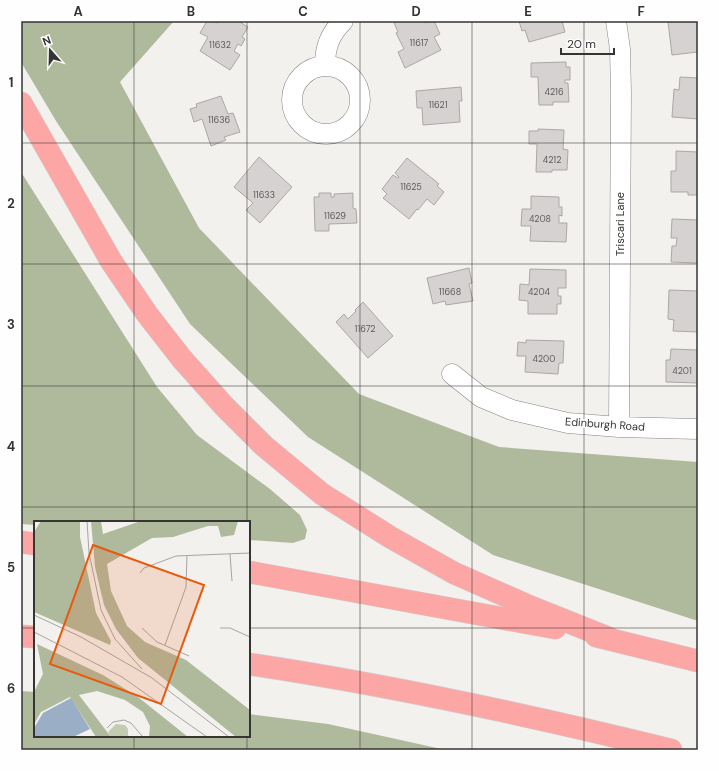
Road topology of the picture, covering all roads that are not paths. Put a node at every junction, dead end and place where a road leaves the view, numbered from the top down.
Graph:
1 (343, 21) edge
2 (616, 21) edge
3 (325, 65) dead end
4 (21, 103) edge
5 (452, 374) dead end
6 (619, 427) junction
7 (698, 429) edge
8 (21, 542) edge
9 (34, 544) edge
10 (250, 572) edge
11 (21, 636) edge
12 (34, 637) edge
13 (611, 639) junction
14 (698, 661) edge
15 (250, 664) edge
16 (671, 750) edge

1 - 3 street
2 - 6 street, Triscari Lane
4 - 13 highway
5 - 6 street, Edinburgh Road
6 - 7 street, Edinburgh Road
8 - 9 highway
10 - 13 highway
11 - 12 highway
13 - 14 highway
15 - 16 highway

